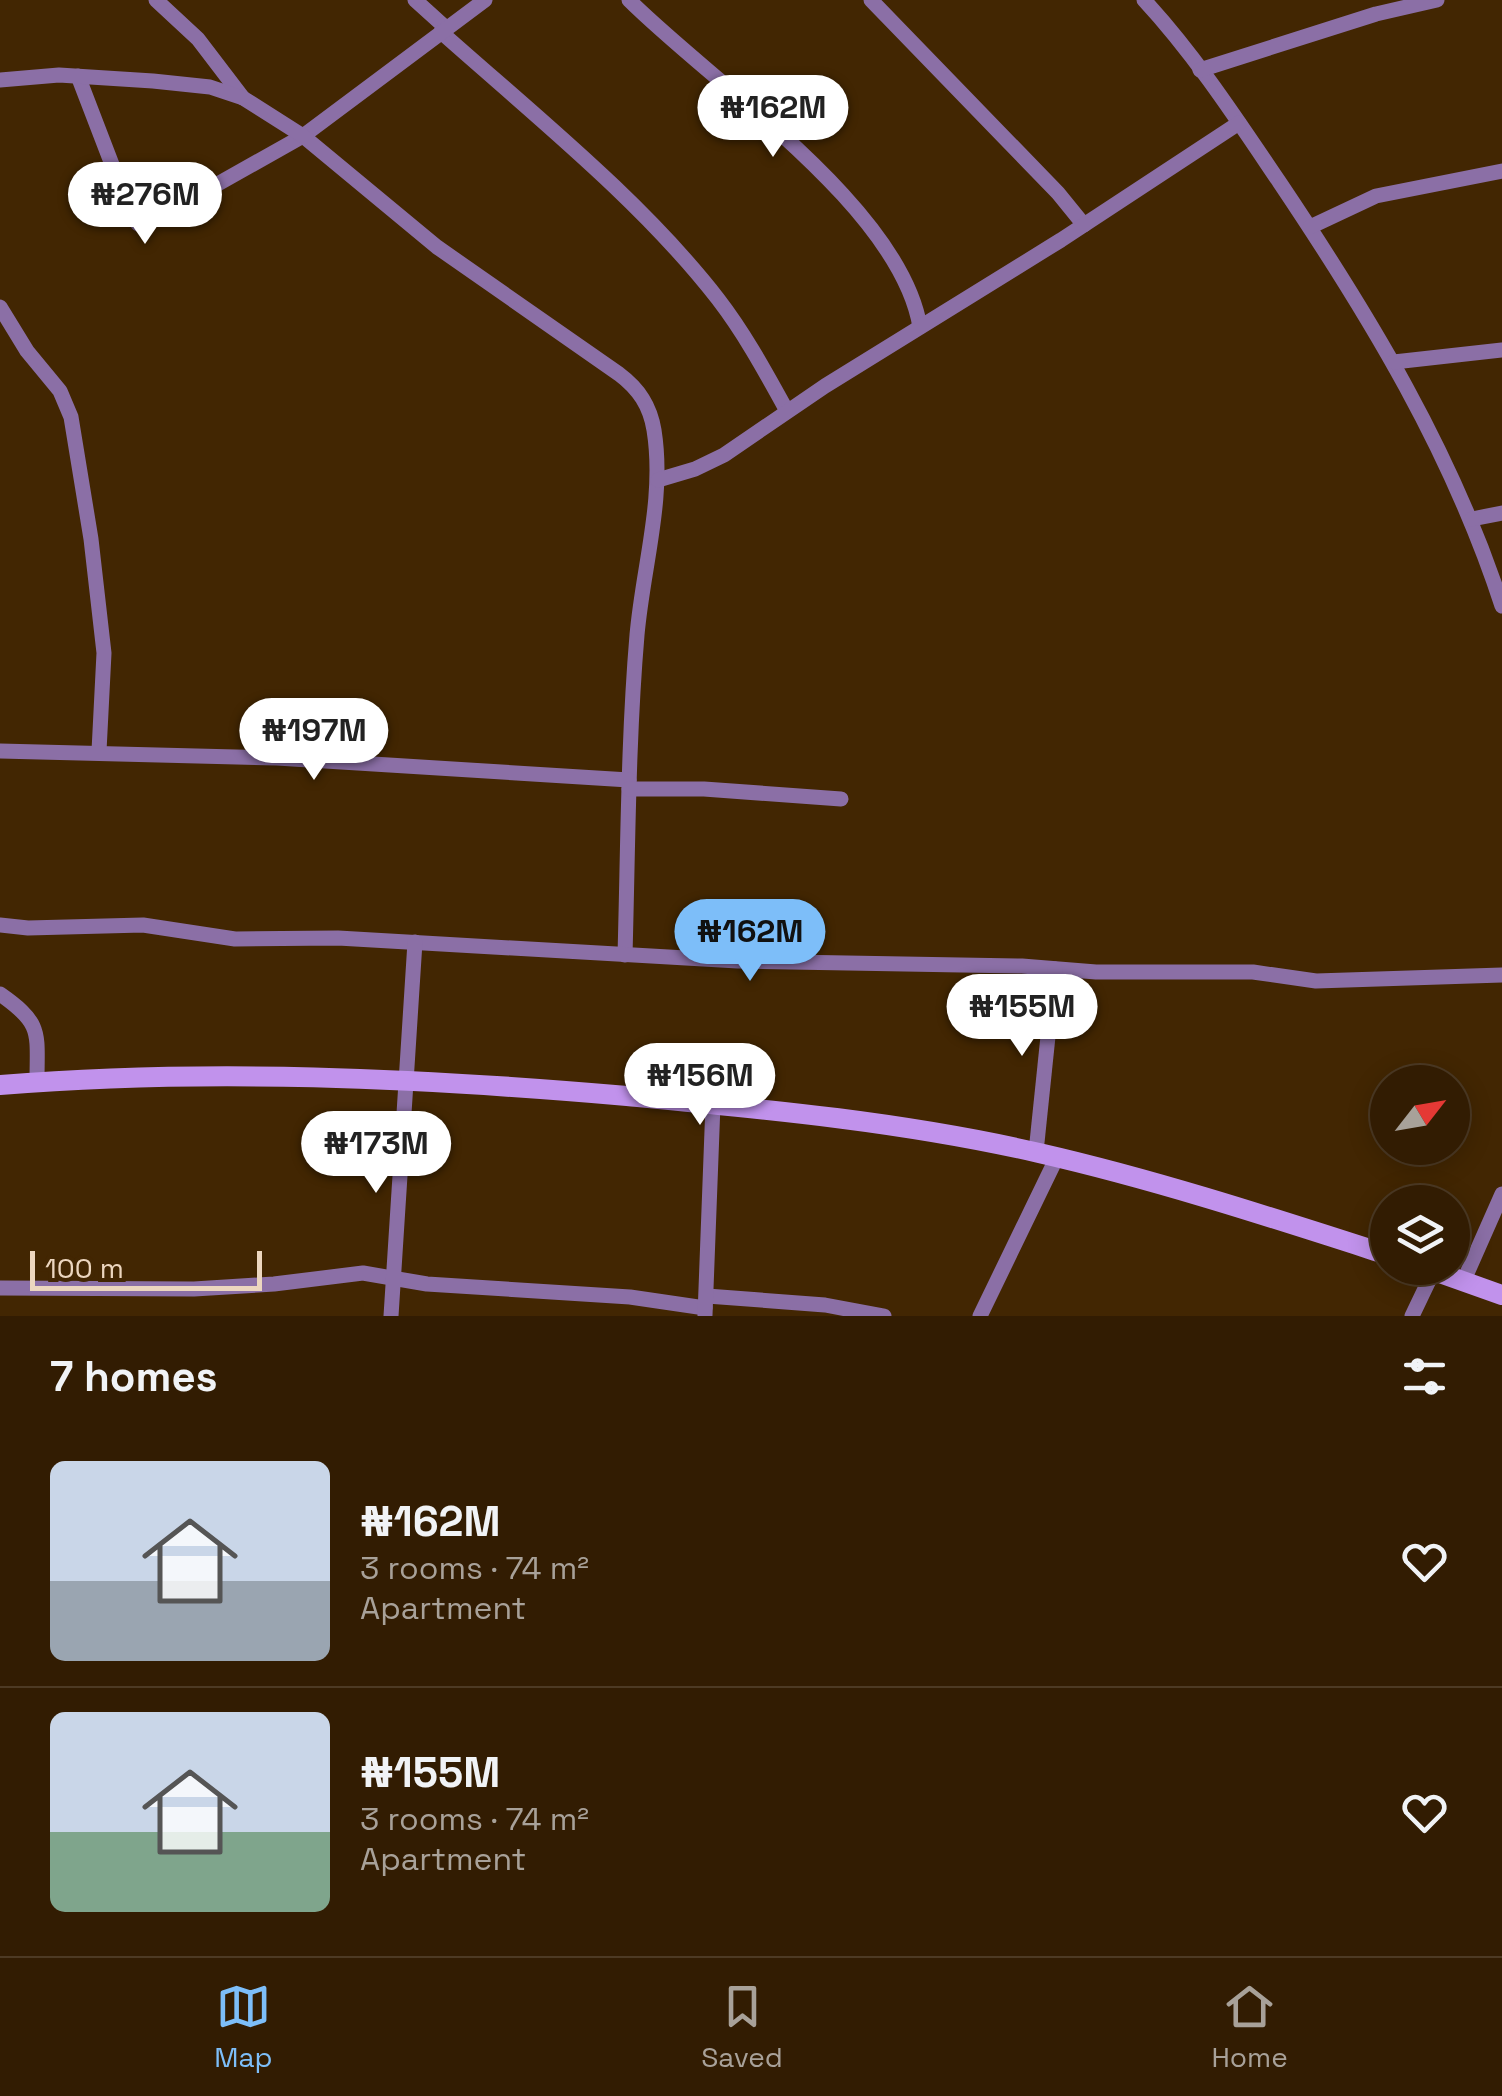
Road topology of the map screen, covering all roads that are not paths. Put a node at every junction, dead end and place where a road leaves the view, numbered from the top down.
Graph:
1 (156, 0) edge
2 (415, 0) edge
3 (484, 0) edge
4 (628, 0) edge
5 (871, 0) edge
6 (1144, 0) edge
7 (1438, 0) edge
8 (444, 30) junction
9 (1200, 70) junction
10 (78, 76) junction
11 (0, 80) edge
12 (243, 98) junction
13 (1239, 123) junction
14 (303, 136) junction
15 (1502, 171) edge
16 (1084, 225) junction
17 (1310, 228) junction
18 (0, 307) edge
19 (920, 328) junction
20 (1502, 350) edge
21 (1394, 362) junction
22 (787, 411) junction
23 (658, 480) junction
24 (1502, 513) edge
25 (1472, 519) junction
26 (1502, 606) edge
27 (0, 750) edge
28 (99, 751) junction
29 (629, 785) junction
30 (841, 799) dead end
31 (0, 925) edge
32 (416, 942) junction
33 (624, 955) junction
34 (1055, 968) junction
35 (1502, 975) edge
36 (0, 994) edge
37 (406, 1078) junction
38 (37, 1082) junction
39 (0, 1086) edge
40 (714, 1104) junction
41 (1046, 1155) junction
42 (1502, 1194) edge
43 (1370, 1249) edge
44 (1470, 1266) edge
45 (393, 1276) junction
46 (1470, 1282) edge
47 (1424, 1285) edge
48 (0, 1288) edge
49 (1502, 1295) edge
50 (706, 1307) edge
51 (391, 1316) edge
52 (884, 1316) edge
53 (980, 1316) edge
54 (1412, 1316) edge

1 - 12 street
2 - 8 street
3 - 8 street
4 - 19 street
5 - 16 street
6 - 9 street
7 - 9 street
8 - 14 street
8 - 22 street
9 - 13 street
10 - 11 street
10 - 12 street
10 - 14 street
12 - 14 street
13 - 16 street
13 - 17 street
14 - 23 street
15 - 17 street
16 - 19 street
17 - 21 street
18 - 28 street
19 - 22 street
20 - 21 street
21 - 25 street
22 - 23 street
23 - 29 street
24 - 25 street
25 - 26 street
27 - 28 street
28 - 29 street
29 - 30 street
29 - 33 street
31 - 32 street
32 - 33 street
32 - 37 street
33 - 34 street
34 - 35 street
34 - 41 street
36 - 38 street
37 - 38 main road
37 - 40 main road
37 - 45 street
38 - 39 main road
40 - 41 main road
40 - 50 street
41 - 43 main road
41 - 53 street
42 - 44 street
45 - 48 street
45 - 50 street
45 - 51 street
46 - 49 main road
47 - 54 street
50 - 52 street

